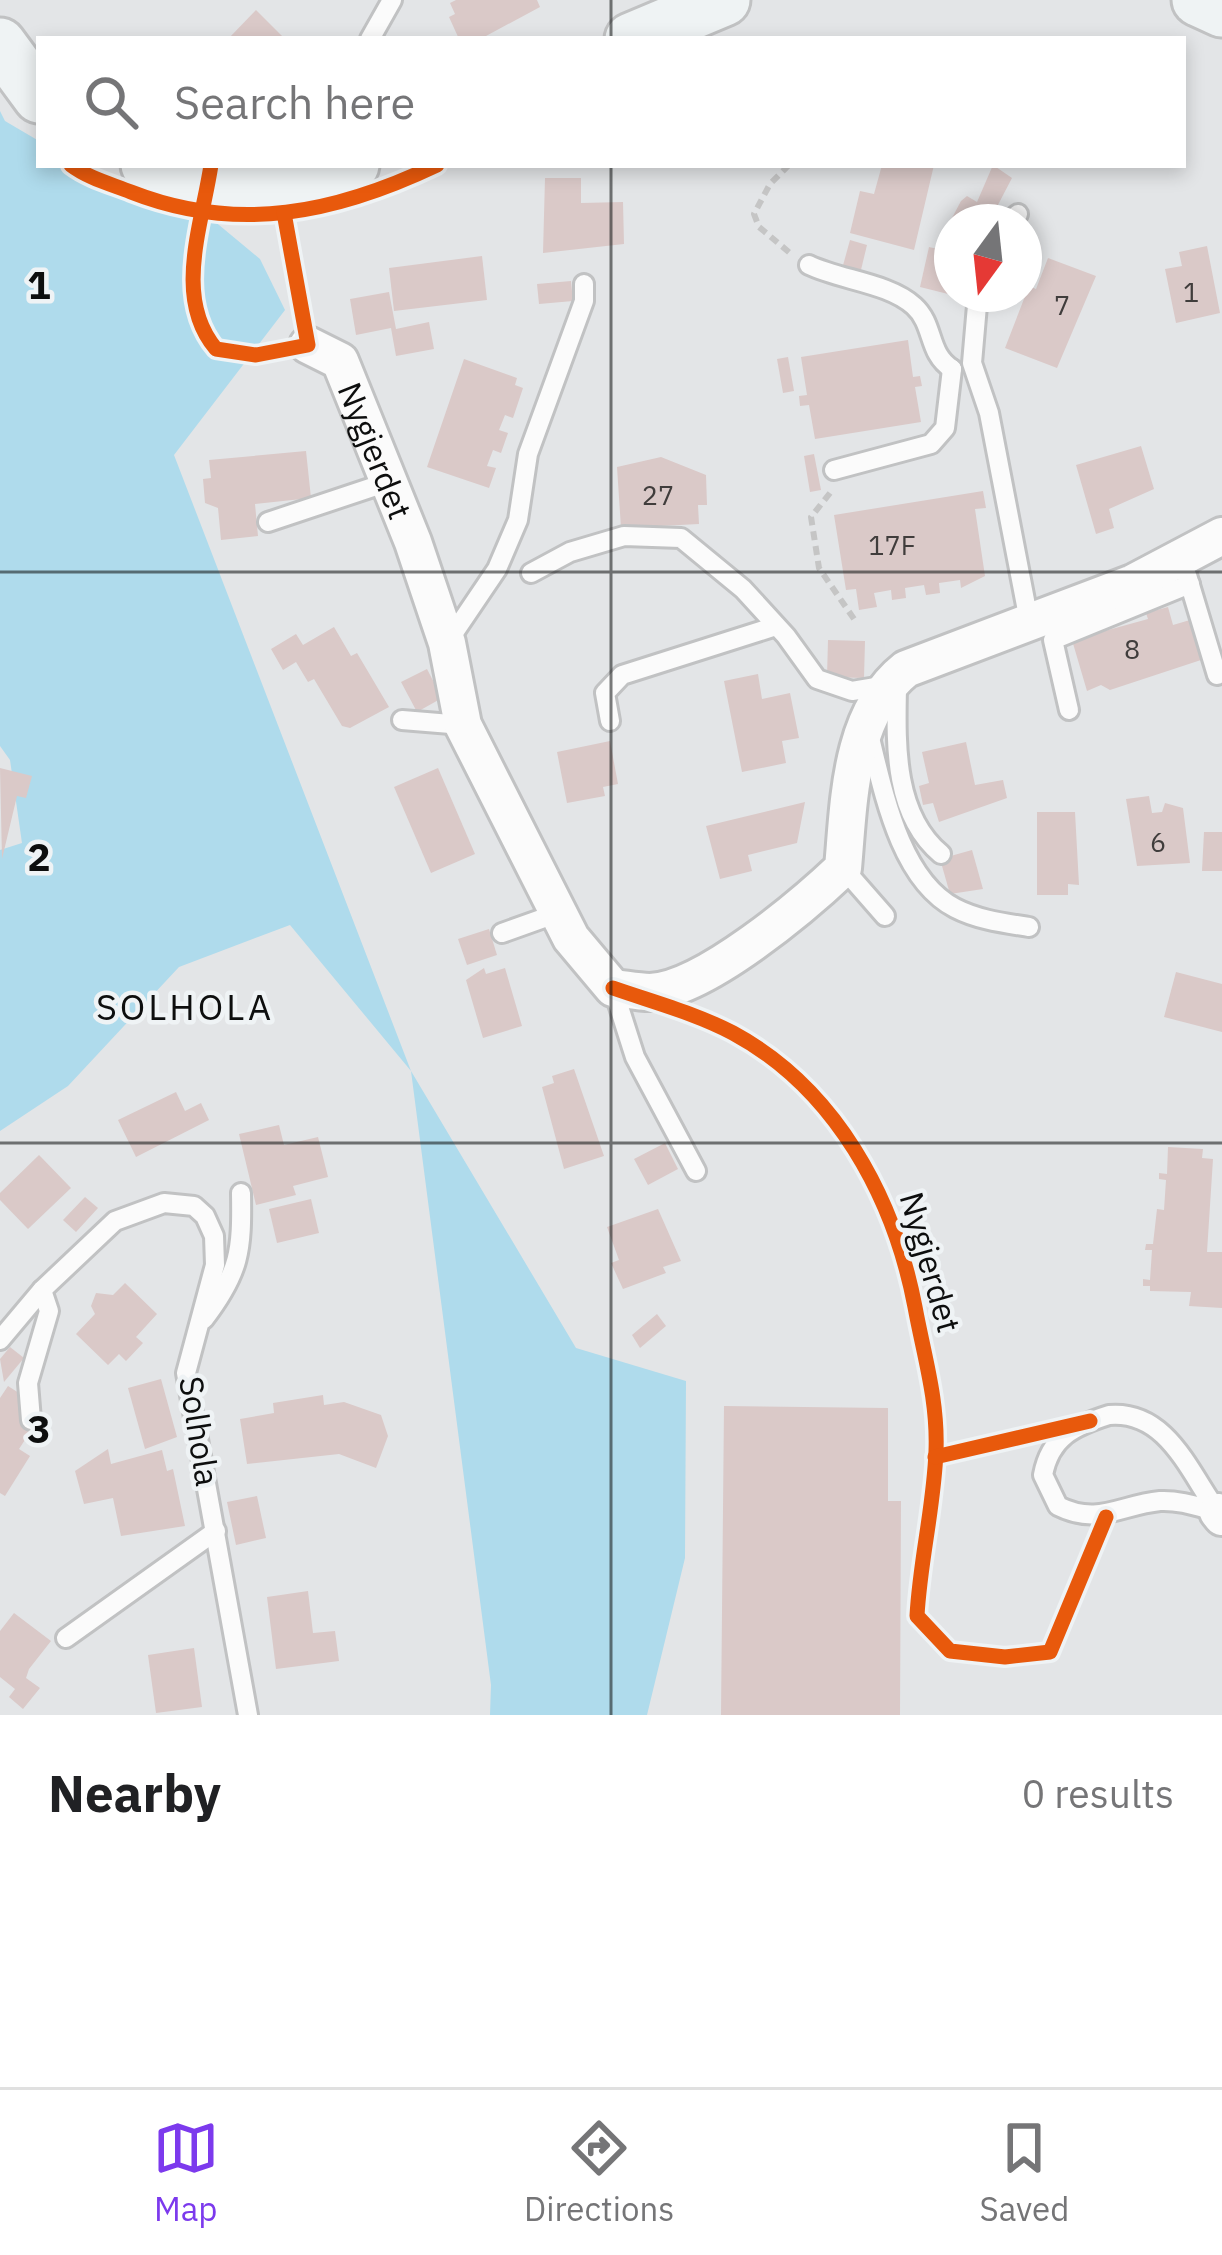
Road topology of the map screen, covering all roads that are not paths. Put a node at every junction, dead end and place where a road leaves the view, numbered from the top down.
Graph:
1 (392, 0) edge
2 (724, 0) edge
3 (1198, 0) edge
4 (1222, 11) edge
5 (372, 36) edge
6 (639, 36) edge
7 (0, 44) edge
8 (36, 94) edge
9 (339, 168) edge
10 (161, 170) edge
11 (808, 265) road end
12 (584, 284) dead end
13 (976, 312) edge
14 (308, 345) dead end
15 (972, 363) junction
16 (952, 369) junction
17 (834, 470) road end
18 (391, 482) junction
19 (268, 522) dead end
20 (1222, 536) edge
21 (1186, 571) junction
22 (531, 574) dead end
23 (1029, 621) junction
24 (773, 627) junction
25 (447, 643) junction
26 (1217, 675) dead end
27 (893, 680) junction
28 (1069, 710) dead end
29 (402, 720) dead end
30 (610, 721) dead end
31 (866, 723) junction
32 (463, 724) junction
33 (941, 854) dead end
34 (843, 868) junction
35 (558, 913) junction
36 (885, 916) dead end
37 (1029, 927) dead end
38 (502, 932) dead end
39 (613, 988) junction
40 (696, 1171) dead end
41 (241, 1193) dead end
42 (41, 1291) junction
43 (195, 1333) junction
44 (0, 1340) edge
45 (32, 1420) dead end
46 (1220, 1514) edge
47 (216, 1531) junction
48 (66, 1638) dead end
49 (248, 1714) edge

1 - 5 lane
2 - 6 main road
3 - 4 main road
7 - 8 main road
9 - 10 main road
11 - 16 lane
12 - 25 lane
13 - 15 lane
14 - 18 street, Nygjerdet
15 - 16 lane
15 - 23 lane
16 - 17 lane
18 - 19 lane
18 - 25 street, Nygjerdet
20 - 21 street
21 - 23 street
21 - 26 lane
21 - 28 lane
22 - 24 lane
23 - 27 street
24 - 27 lane
24 - 30 lane
25 - 32 street, Nygjerdet
27 - 31 street
27 - 33 lane
29 - 32 lane
31 - 34 street
31 - 37 lane
32 - 35 street, Nygjerdet
34 - 36 lane
34 - 39 street
35 - 38 lane
35 - 39 street, Nygjerdet
39 - 40 lane, Nygjerdet
41 - 43 lane, Solhola
42 - 43 lane, Solhola
42 - 44 lane, Solhola
42 - 45 lane
43 - 47 lane, Solhola
46 - 46 lane
47 - 48 lane, Solhola
47 - 49 lane, Solhola

